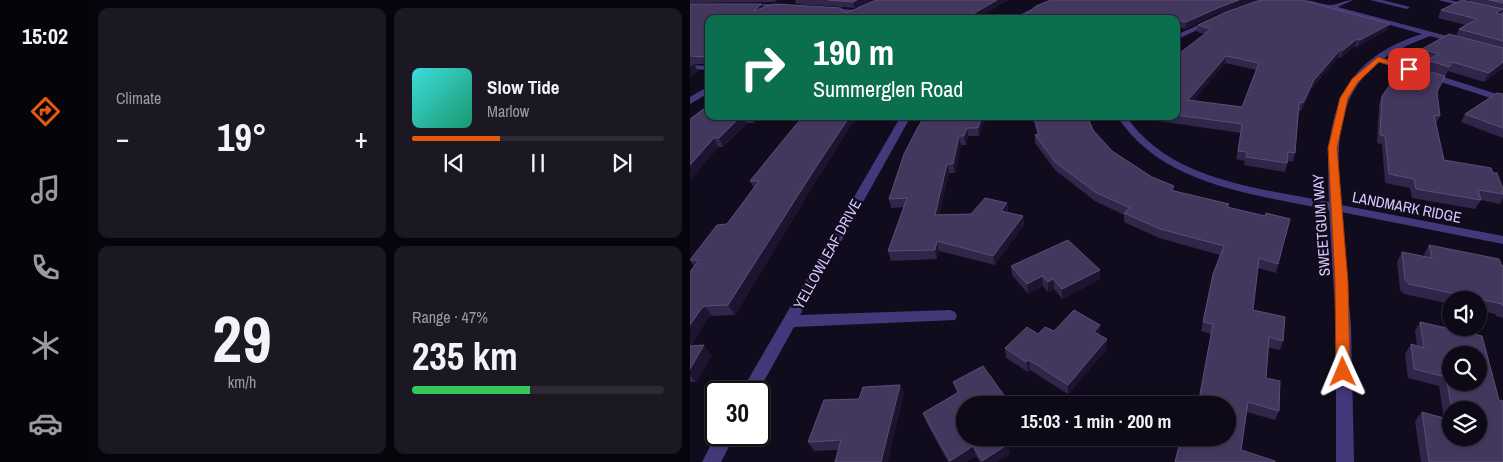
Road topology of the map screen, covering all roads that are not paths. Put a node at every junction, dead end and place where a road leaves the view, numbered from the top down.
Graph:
1 (1057, 0) edge
2 (1305, 0) edge
3 (1350, 0) edge
4 (1373, 0) edge
5 (1441, 0) edge
6 (738, 6) edge
7 (793, 6) edge
8 (1332, 7) junction
9 (1408, 7) dead end
10 (817, 8) edge
11 (863, 8) edge
12 (854, 12) junction
13 (1503, 14) edge
14 (848, 15) edge
15 (1022, 15) edge
16 (1222, 16) edge
17 (1430, 34) junction
18 (1180, 36) edge
19 (1465, 43) edge
20 (1378, 59) junction
21 (690, 67) edge
22 (705, 68) edge
23 (705, 92) edge
24 (1503, 98) edge
25 (690, 101) edge
26 (904, 120) edge
27 (1124, 120) edge
28 (1336, 208) junction
29 (1503, 240) edge
30 (950, 316) dead end
31 (789, 321) junction
32 (755, 381) edge
33 (720, 446) edge
34 (711, 462) edge
35 (1345, 462) edge

1 - 15 street
2 - 8 street
3 - 8 street
4 - 9 street
5 - 13 street
6 - 7 street
8 - 17 street
10 - 12 street
11 - 12 street
12 - 14 street
16 - 18 street
17 - 19 street
17 - 20 street, SWEETGUM WAY
20 - 24 street
20 - 28 street, SWEETGUM WAY
21 - 22 street
23 - 25 street
26 - 31 street, YELLOWLEAF DRIVE
27 - 28 street, LANDMARK RIDGE
28 - 29 street, LANDMARK RIDGE
28 - 35 street, SWEETGUM WAY
30 - 31 street
31 - 32 street, YELLOWLEAF DRIVE
33 - 34 street

